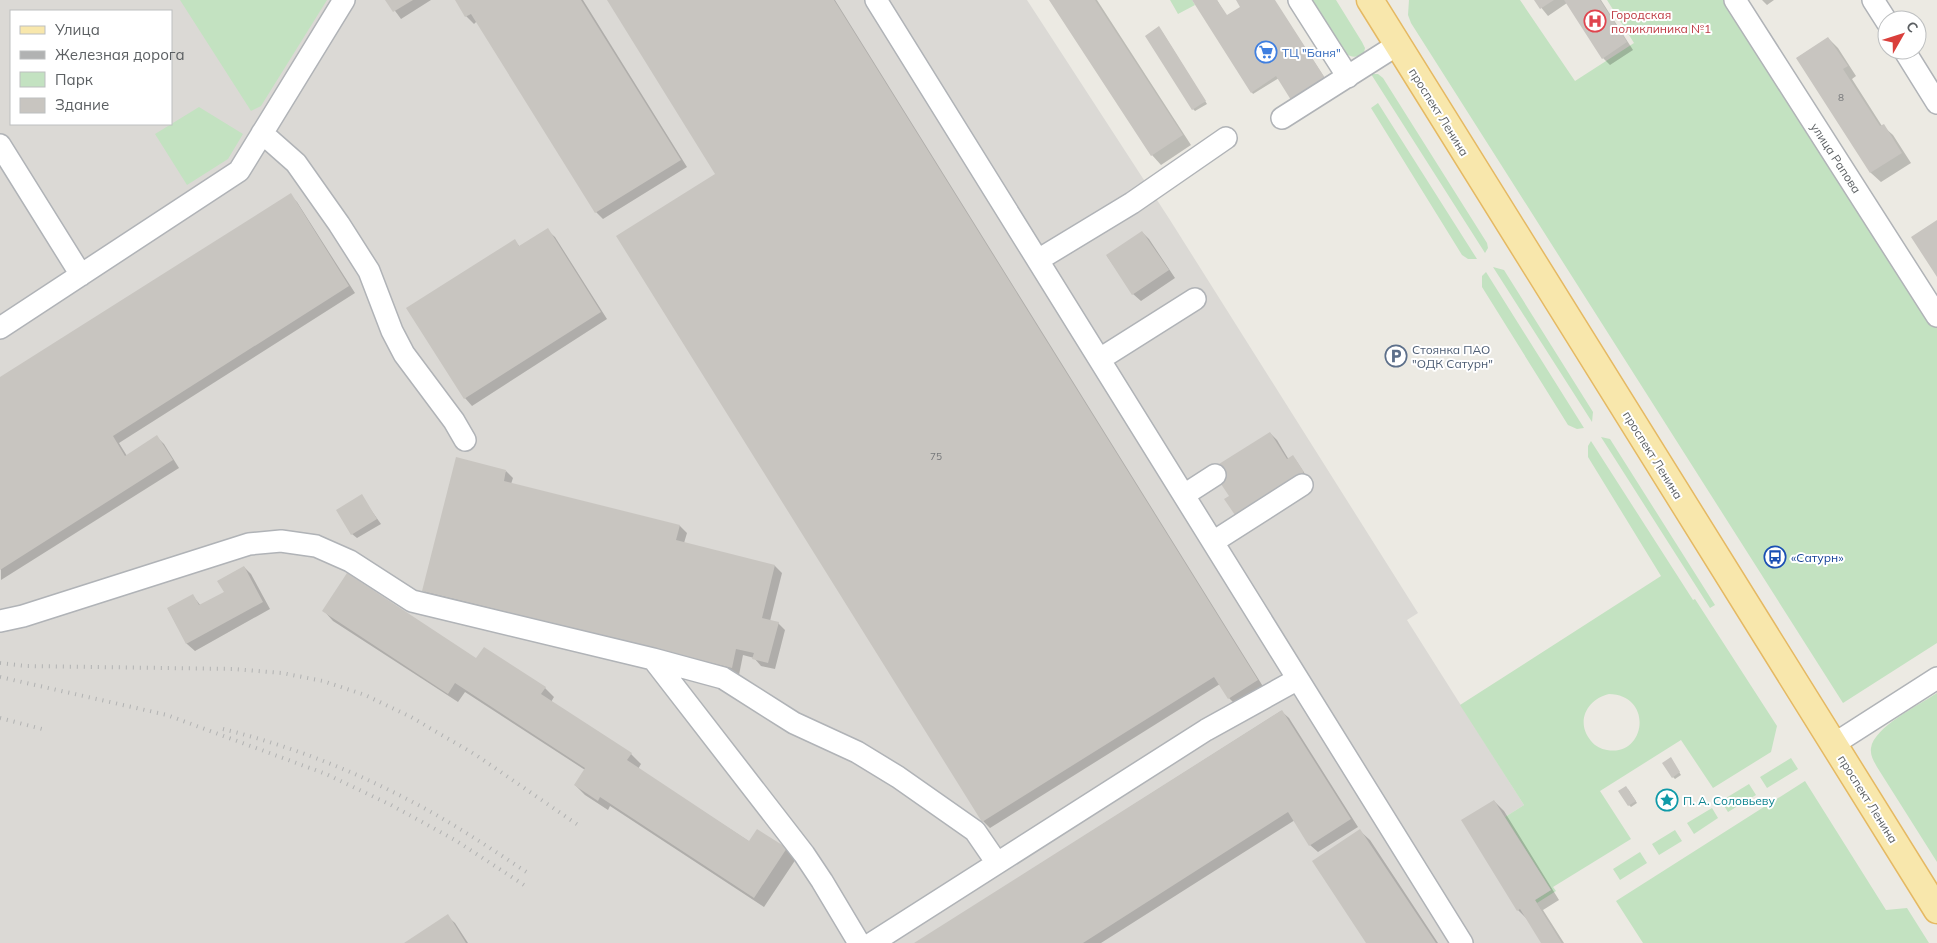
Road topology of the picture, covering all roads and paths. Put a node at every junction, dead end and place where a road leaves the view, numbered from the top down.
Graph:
1 (344, 0) edge
2 (876, 0) edge
3 (1299, 0) edge
4 (1735, 0) edge
5 (1375, 2) edge
6 (1397, 45) junction
7 (1910, 60) edge
8 (1348, 77) junction
9 (1937, 103) edge
10 (1282, 118) dead end
11 (262, 134) junction
12 (1226, 138) dead end
13 (0, 145) edge
14 (1038, 260) junction
15 (81, 275) junction
16 (1195, 299) dead end
17 (1937, 316) edge
18 (0, 328) edge
19 (1100, 359) junction
20 (465, 440) dead end
21 (1215, 475) dead end
22 (1302, 485) dead end
23 (1184, 495) junction
24 (1212, 542) junction
25 (0, 621) edge
26 (653, 659) junction
27 (1937, 678) edge
28 (1298, 679) junction
29 (1834, 744) junction
30 (997, 862) junction
31 (1937, 910) edge
32 (859, 943) edge
33 (872, 943) edge
34 (1462, 943) edge

1 - 11 street
2 - 14 street
3 - 8 street
4 - 17 street, улица Рапова
5 - 6 main road, проспект Ленина
6 - 8 street
6 - 29 main road, проспект Ленина
7 - 9 street
8 - 10 street
11 - 15 street
11 - 20 street
12 - 14 street
13 - 15 street
14 - 19 street
15 - 18 street
16 - 19 street
19 - 23 street
21 - 23 street
22 - 24 street
23 - 24 street
24 - 28 street
25 - 26 street
26 - 30 street
26 - 32 street
27 - 29 street
28 - 30 street
28 - 34 street
29 - 31 main road, проспект Ленина
30 - 33 street

